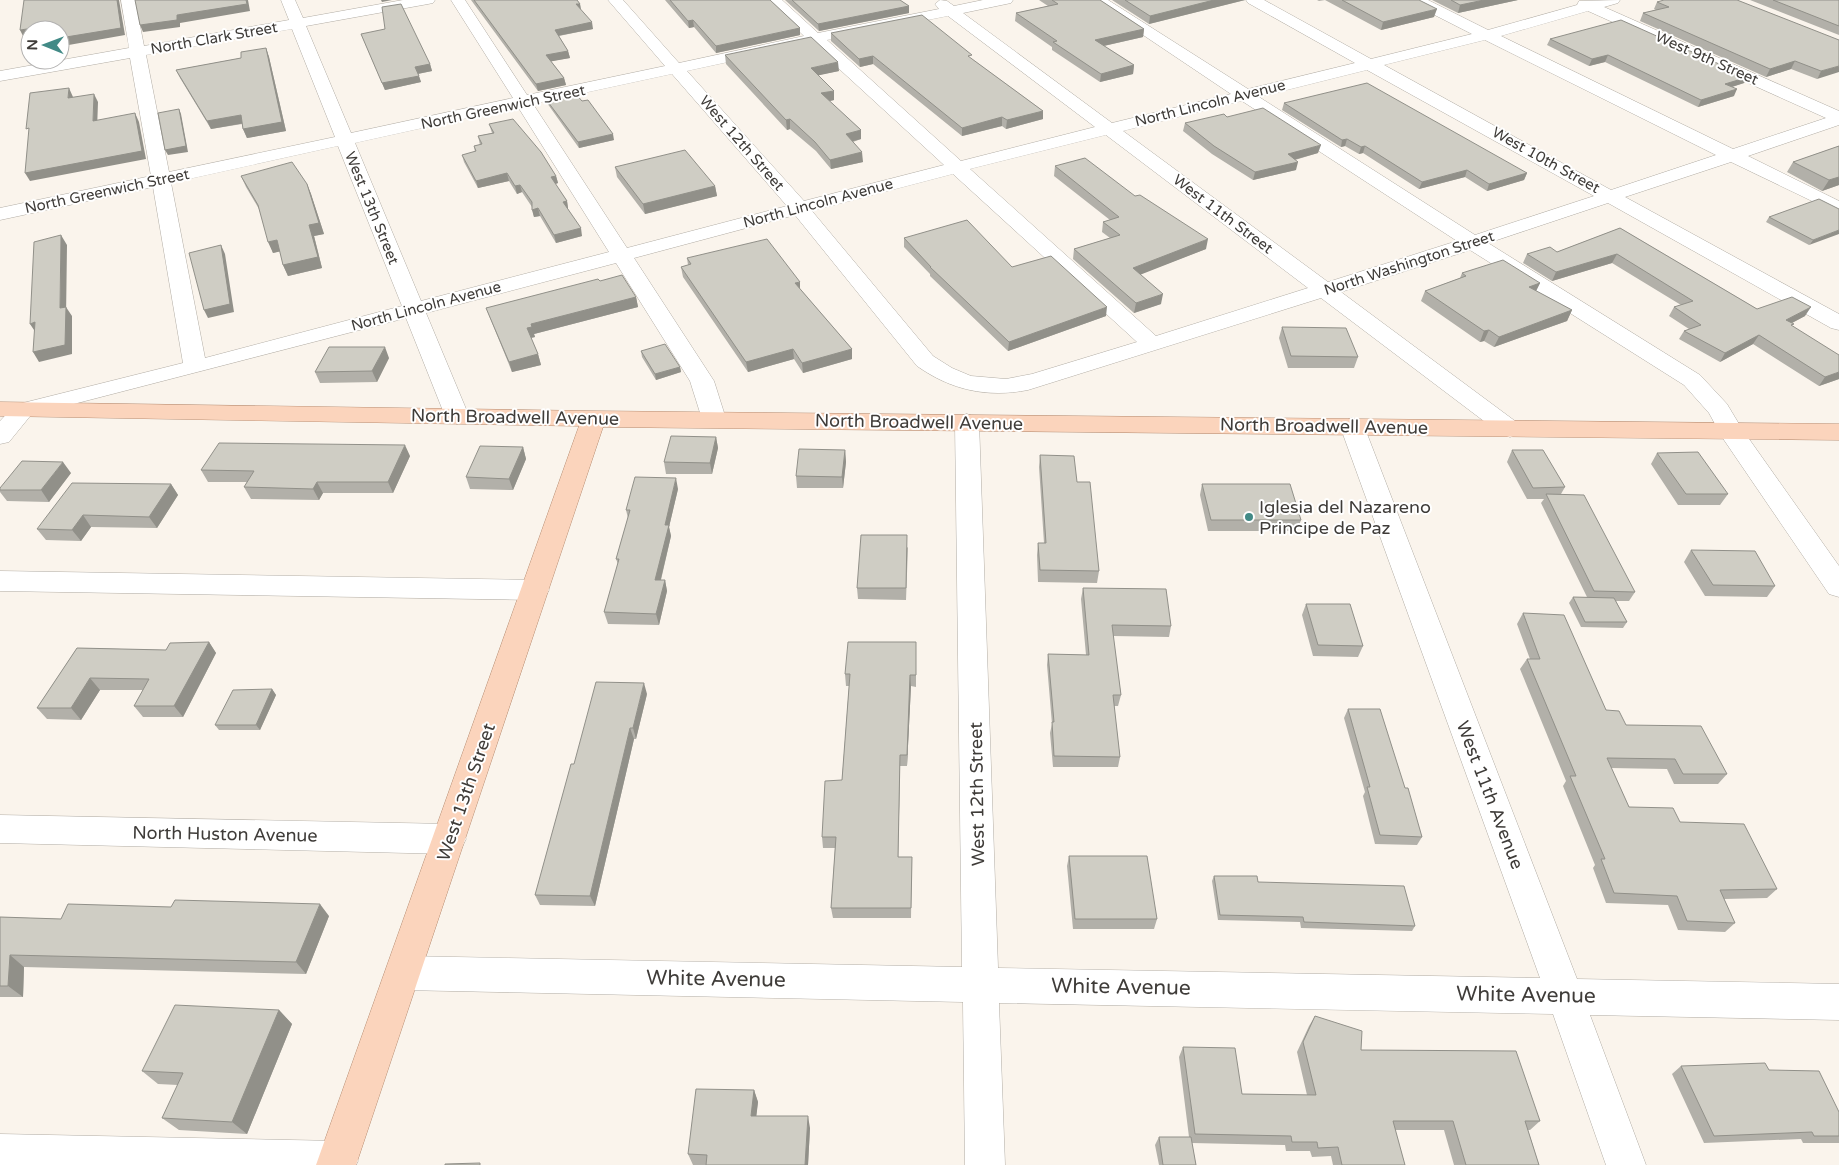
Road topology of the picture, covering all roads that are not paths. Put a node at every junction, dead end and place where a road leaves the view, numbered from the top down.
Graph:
1 (128, 0) edge
2 (288, 0) edge
3 (428, 0) edge
4 (458, 0) edge
5 (616, 0) edge
6 (773, 0) edge
7 (1006, 0) edge
8 (1098, 0) edge
9 (1253, 0) edge
10 (1416, 0) edge
11 (1613, 0) edge
12 (1582, 3) edge
13 (944, 5) edge
14 (298, 23) junction
15 (1486, 35) junction
16 (816, 39) junction
17 (138, 52) junction
18 (1370, 64) junction
19 (676, 69) junction
20 (0, 76) edge
21 (1244, 94) junction
22 (524, 102) junction
23 (1839, 118) edge
24 (1109, 129) junction
25 (345, 141) junction
26 (1732, 155) junction
27 (957, 167) junction
28 (161, 180) junction
29 (1611, 196) junction
30 (799, 208) junction
31 (1839, 208) edge
32 (0, 214) edge
33 (1472, 242) junction
34 (621, 255) junction
35 (1325, 291) junction
36 (413, 310) junction
37 (1839, 323) edge
38 (1152, 344) junction
39 (195, 367) junction
40 (974, 385) joint
41 (12, 410) edge
42 (457, 416) junction
43 (594, 419) junction
44 (714, 419) junction
45 (967, 422) junction
46 (1352, 426) junction
47 (1510, 429) junction
48 (1731, 431) junction
49 (1839, 432) edge
50 (0, 436) edge
51 (0, 581) edge
52 (1839, 587) edge
53 (536, 590) junction
54 (0, 829) edge
55 (449, 839) junction
56 (403, 973) junction
57 (981, 984) junction
58 (1565, 996) junction
59 (1839, 1002) edge
60 (0, 1154) edge
61 (337, 1163) edge
62 (985, 1165) edge
63 (1626, 1165) edge

1 - 17 street
2 - 14 street, West 13th Street
3 - 14 street, North Clark Street
4 - 22 street
5 - 19 street, West 12th Street
6 - 16 street
7 - 13 street, North Greenwich Street
8 - 21 street
9 - 18 street, West 10th Street
10 - 15 street
11 - 12 street, North Lincoln Avenue
12 - 15 street, North Lincoln Avenue
12 - 23 street, West 9th Street
13 - 16 street, North Greenwich Street
13 - 24 street, West 11th Street
14 - 17 street, North Clark Street
14 - 25 street, West 13th Street
15 - 18 street, North Lincoln Avenue
15 - 26 street
16 - 19 street, North Greenwich Street
16 - 27 street
17 - 20 street, North Clark Street
17 - 28 street
18 - 21 street, North Lincoln Avenue
18 - 29 street, West 10th Street
19 - 22 street, North Greenwich Street
19 - 30 street, West 12th Street
21 - 24 street, North Lincoln Avenue
21 - 33 street
22 - 25 street, North Greenwich Street
22 - 34 street
23 - 26 street, North Washington Street
24 - 27 street, North Lincoln Avenue
24 - 35 street, West 11th Street
25 - 28 street, North Greenwich Street
25 - 36 street, West 13th Street
26 - 29 street, North Washington Street
26 - 31 street
27 - 30 street, North Lincoln Avenue
27 - 38 street
28 - 32 street, North Greenwich Street
28 - 39 street
29 - 33 street, North Washington Street
29 - 37 street, West 10th Street
30 - 34 street, North Lincoln Avenue
30 - 40 street, West 12th Street
33 - 35 street, North Washington Street
33 - 48 street
34 - 36 street, North Lincoln Avenue
34 - 44 street
35 - 38 street, North Washington Street
35 - 47 street, West 11th Street
36 - 39 street, North Lincoln Avenue
36 - 42 street, West 13th Street
38 - 40 street, North Washington Street
39 - 41 street, North Lincoln Avenue
41 - 42 main road, North Broadwell Avenue
41 - 50 street
42 - 43 main road, North Broadwell Avenue
43 - 44 main road, North Broadwell Avenue
43 - 53 main road, West 13th Street
44 - 45 main road, North Broadwell Avenue
45 - 46 main road, North Broadwell Avenue
45 - 57 street, West 12th Street
46 - 47 main road, North Broadwell Avenue
46 - 58 street, West 11th Avenue
47 - 48 main road, North Broadwell Avenue
48 - 49 main road, North Broadwell Avenue
48 - 52 street
51 - 53 street
53 - 55 main road, West 13th Street
54 - 55 street, North Huston Avenue
55 - 56 main road, West 13th Street
56 - 57 street, White Avenue
56 - 61 main road, West 13th Street
57 - 58 street, White Avenue
57 - 62 street, West 12th Street
58 - 59 street, White Avenue
58 - 63 street, West 11th Avenue
60 - 61 street

